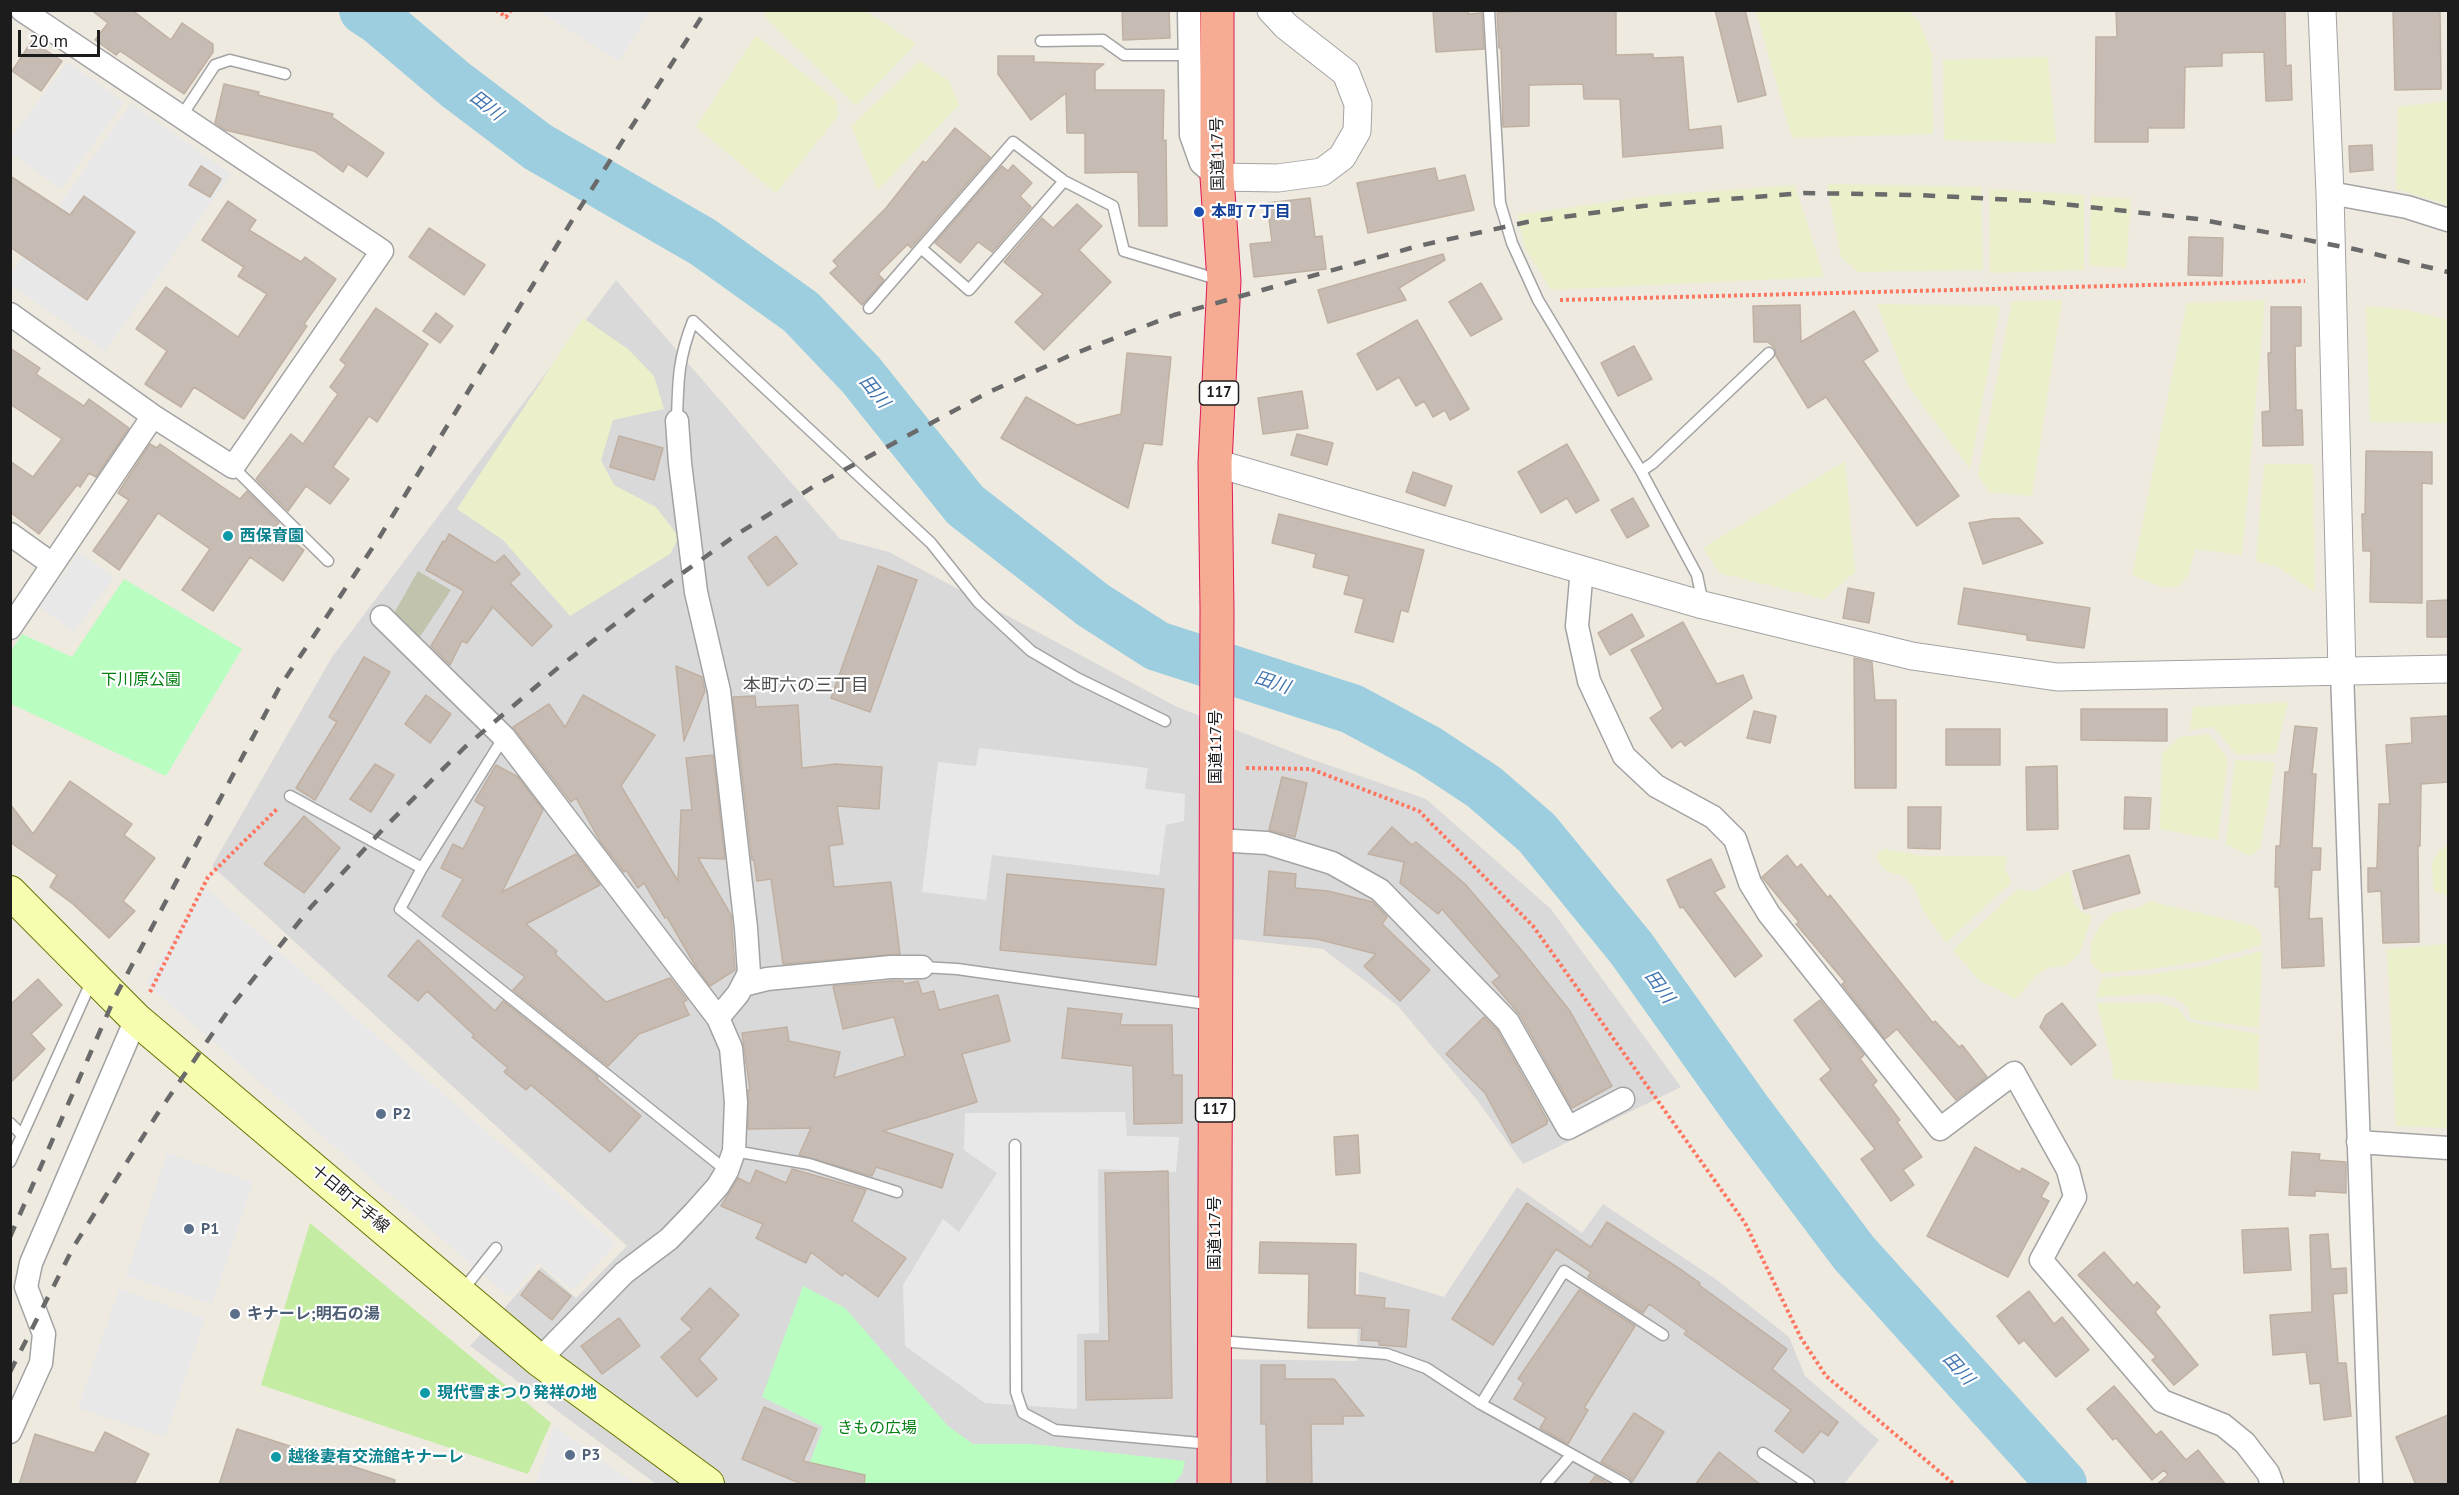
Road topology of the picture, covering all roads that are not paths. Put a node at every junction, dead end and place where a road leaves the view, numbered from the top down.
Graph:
1 (22, 10) edge
2 (1189, 10) edge
3 (1217, 10) edge
4 (1271, 10) edge
5 (1489, 10) edge
6 (2322, 10) edge
7 (1041, 41) dead end
8 (1190, 55) junction
9 (285, 74) dead end
10 (181, 117) junction
11 (1217, 177) junction
12 (1064, 181) junction
13 (2330, 193) junction
14 (2448, 220) edge
15 (921, 248) junction
16 (1224, 281) junction
17 (869, 308) dead end
18 (10, 314) edge
19 (1769, 353) dead end
20 (153, 416) junction
21 (677, 421) joint
22 (1215, 463) junction
23 (233, 467) junction
24 (1641, 471) junction
25 (10, 534) edge
26 (328, 561) dead end
27 (52, 564) junction
28 (1582, 568) junction
29 (1703, 605) junction
30 (382, 617) dead end
31 (10, 628) edge
32 (2448, 669) edge
33 (2342, 672) junction
34 (1166, 721) dead end
35 (504, 738) junction
36 (290, 796) road end
37 (1216, 840) junction
38 (422, 868) junction
39 (10, 892) edge
40 (922, 967) joint
41 (93, 977) junction
42 (743, 986) junction
43 (1216, 1005) junction
44 (718, 1018) junction
45 (136, 1019) junction
46 (1623, 1099) dead end
47 (10, 1123) edge
48 (21, 1134) junction
49 (2358, 1142) junction
50 (1015, 1145) dead end
51 (2448, 1148) edge
52 (730, 1161) junction
53 (10, 1162) edge
54 (897, 1192) dead end
55 (496, 1248) dead end
56 (460, 1293) junction
57 (1663, 1335) dead end
58 (1215, 1341) junction
59 (539, 1360) junction
60 (1481, 1404) junction
61 (10, 1432) edge
62 (1214, 1445) junction
63 (1763, 1453) dead end
64 (1572, 1455) junction
65 (708, 1485) edge
66 (1214, 1485) edge
67 (1546, 1485) edge
68 (1625, 1485) edge
69 (1809, 1485) edge
70 (2272, 1485) edge
71 (2371, 1485) edge

1 - 10 street
2 - 8 street
3 - 11 highway, 国道117号 / 117
4 - 11 street
5 - 24 lane
6 - 13 street
7 - 8 lane
8 - 11 street
9 - 10 lane
10 - 23 street
11 - 16 highway, 国道117号 / 117
12 - 15 lane
12 - 15 lane
12 - 16 lane
13 - 14 street
13 - 33 street
15 - 17 lane
16 - 22 highway, 国道117号 / 117
18 - 20 street
19 - 24 lane
20 - 23 street
20 - 27 street
21 - 34 lane
21 - 42 street
22 - 28 street
22 - 37 highway, 国道117号 / 117
23 - 26 lane
24 - 29 lane
25 - 27 street
27 - 31 street
28 - 29 street
28 - 70 street
29 - 33 street
30 - 35 street
32 - 33 street
33 - 49 street
35 - 38 lane
35 - 44 street
36 - 38 lane
37 - 43 highway, 国道117号 / 117
37 - 46 street
38 - 52 lane
39 - 41 main road, 十日町千手線
40 - 42 street
40 - 43 lane
41 - 45 main road, 十日町千手線
41 - 48 lane
42 - 44 street
43 - 58 highway, 国道117号 / 117
44 - 52 street
45 - 56 main road, 十日町千手線
45 - 61 street
47 - 48 lane
48 - 53 lane
49 - 51 street
49 - 71 street
50 - 62 lane
52 - 54 lane
52 - 59 street
55 - 56 lane
56 - 59 main road, 十日町千手線
57 - 60 lane
58 - 60 lane
58 - 62 highway, 国道117号 / 117
59 - 65 main road, 十日町千手線
60 - 64 lane
62 - 66 highway, 国道117号 / 117
63 - 69 lane
64 - 67 lane
64 - 68 lane

